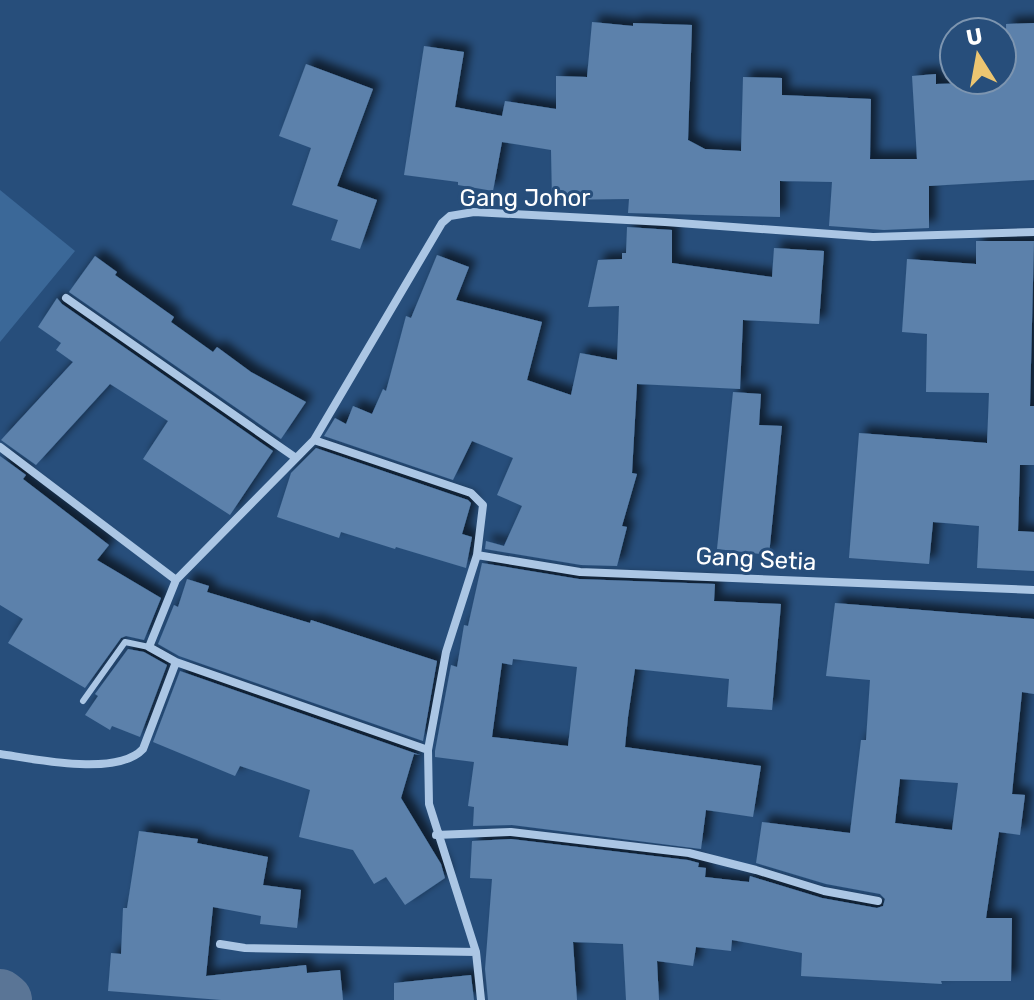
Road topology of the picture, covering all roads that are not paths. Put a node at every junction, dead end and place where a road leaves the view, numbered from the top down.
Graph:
1 (1034, 232) edge
2 (66, 298) dead end
3 (314, 440) junction
4 (0, 447) edge
5 (296, 458) junction
6 (477, 555) junction
7 (176, 580) junction
8 (1034, 590) edge
9 (149, 647) junction
10 (176, 662) junction
11 (83, 701) dead end
12 (428, 750) junction
13 (0, 754) edge
14 (436, 835) junction
15 (878, 901) dead end
16 (220, 944) dead end
17 (476, 952) junction
18 (481, 1000) edge

1 - 3 street, Gang Johor
2 - 5 street
3 - 5 street, Gang Johor
3 - 6 street
4 - 7 street
5 - 7 street, Gang Johor
6 - 8 street, Gang Setia
6 - 12 street
7 - 9 street, Gang Johor
9 - 10 street
9 - 11 lane
10 - 12 street
10 - 13 street
12 - 14 street
14 - 15 street
14 - 17 street
16 - 17 street
17 - 18 street

